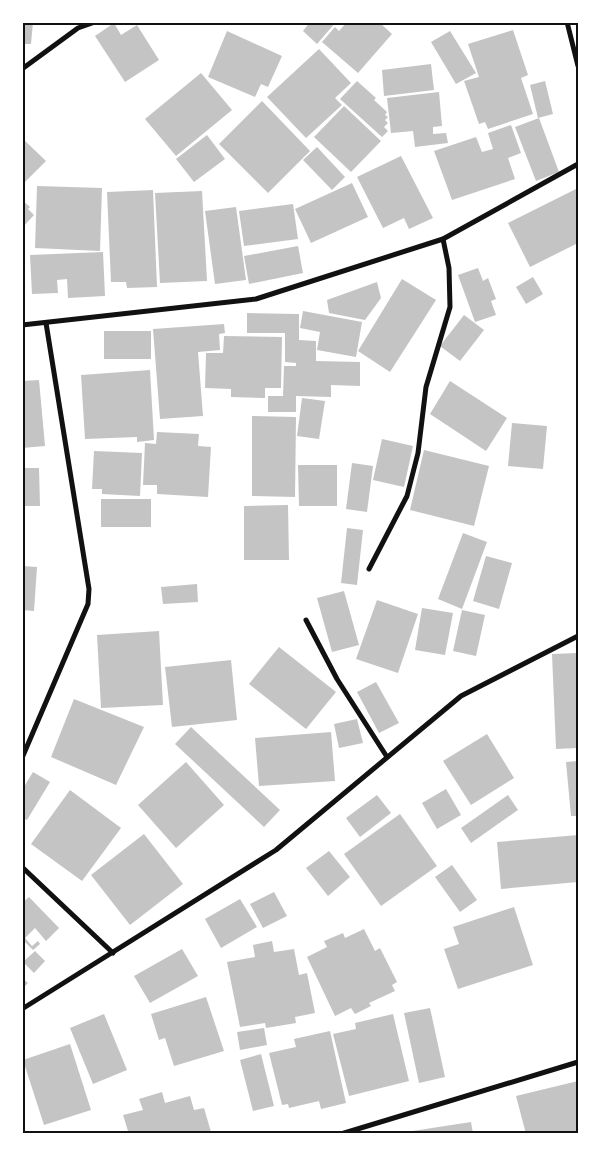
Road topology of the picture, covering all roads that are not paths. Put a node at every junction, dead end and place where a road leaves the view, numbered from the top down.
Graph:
1 (95, 22) edge
2 (566, 22) edge
3 (578, 66) edge
4 (22, 69) edge
5 (578, 164) edge
6 (443, 240) junction
7 (46, 323) junction
8 (22, 325) edge
9 (369, 569) dead end
10 (306, 620) dead end
11 (578, 636) edge
12 (387, 757) junction
13 (22, 758) edge
14 (22, 867) edge
15 (113, 953) junction
16 (22, 1009) edge
17 (578, 1062) edge
18 (341, 1134) edge

1 - 4 street
2 - 3 street
5 - 6 street
6 - 7 street
6 - 9 street
7 - 8 street
7 - 13 street
10 - 12 street
11 - 12 street
12 - 15 street
14 - 15 street
15 - 16 street
17 - 18 street

